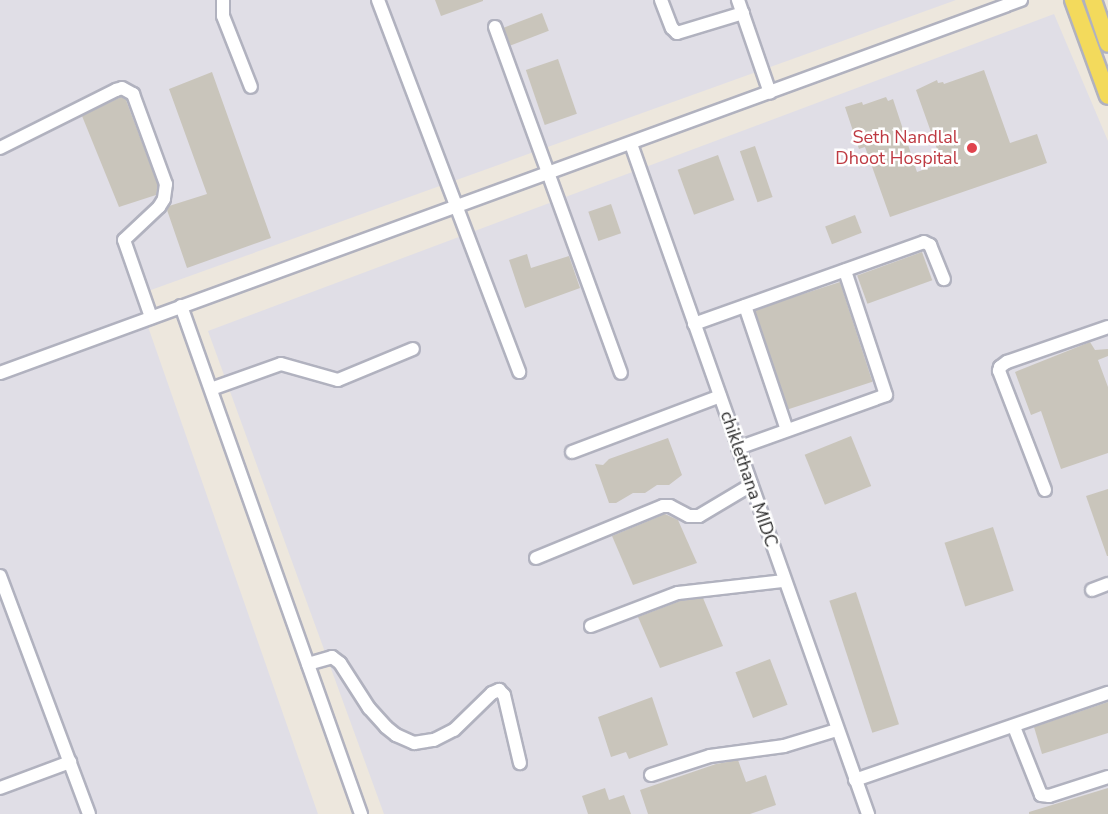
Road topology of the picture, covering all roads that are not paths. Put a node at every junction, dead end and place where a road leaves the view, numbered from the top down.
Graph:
1 (223, 0) edge
2 (378, 0) edge
3 (661, 0) edge
4 (738, 0) edge
5 (1021, 0) edge
6 (1073, 0) edge
7 (1093, 0) edge
8 (996, 4) edge
9 (743, 13) junction
10 (495, 27) dead end
11 (1108, 44) edge
12 (251, 87) dead end
13 (770, 93) junction
14 (1108, 96) edge
15 (631, 144) junction
16 (0, 148) edge
17 (549, 172) junction
18 (455, 205) junction
19 (844, 271) junction
20 (944, 279) dead end
21 (181, 306) junction
22 (745, 306) junction
23 (151, 317) junction
24 (694, 324) junction
25 (1108, 327) edge
26 (413, 349) dead end
27 (519, 372) dead end
28 (0, 373) edge
29 (621, 373) dead end
30 (210, 389) junction
31 (720, 396) junction
32 (787, 430) junction
33 (738, 448) junction
34 (572, 452) dead end
35 (751, 485) junction
36 (1045, 490) dead end
37 (536, 558) dead end
38 (0, 576) edge
39 (784, 580) junction
40 (1108, 584) edge
41 (1092, 590) dead end
42 (591, 626) dead end
43 (308, 663) junction
44 (1108, 693) edge
45 (1014, 727) junction
46 (837, 730) junction
47 (70, 762) junction
48 (520, 763) dead end
49 (651, 775) dead end
50 (1108, 777) edge
51 (855, 780) junction
52 (0, 788) edge
53 (90, 814) edge
54 (362, 814) edge
55 (868, 814) edge

1 - 12 street
2 - 18 street
3 - 9 street
4 - 9 street
5 - 8 street
6 - 14 main road
7 - 11 main road
8 - 13 street
9 - 13 street
10 - 17 street
13 - 15 street
15 - 17 street
15 - 24 street, chiklethana MIDC
16 - 23 street
17 - 18 street
17 - 29 street
18 - 21 street
18 - 27 street
19 - 20 street
19 - 22 street
19 - 32 street
21 - 23 street
21 - 30 street
22 - 24 street
22 - 32 street
23 - 28 street
24 - 31 street, chiklethana MIDC
25 - 36 street
26 - 30 street
30 - 43 street
31 - 33 street, chiklethana MIDC
31 - 34 street
32 - 33 street
33 - 35 street, chiklethana MIDC
35 - 37 street
35 - 39 street, chiklethana MIDC
38 - 47 street
39 - 42 street
39 - 46 street, chiklethana MIDC
40 - 41 street
43 - 48 street
43 - 54 street
44 - 45 street
45 - 50 street
45 - 51 street
46 - 49 street
46 - 51 street, chiklethana MIDC
47 - 52 street
47 - 53 street
51 - 55 street, chiklethana MIDC

